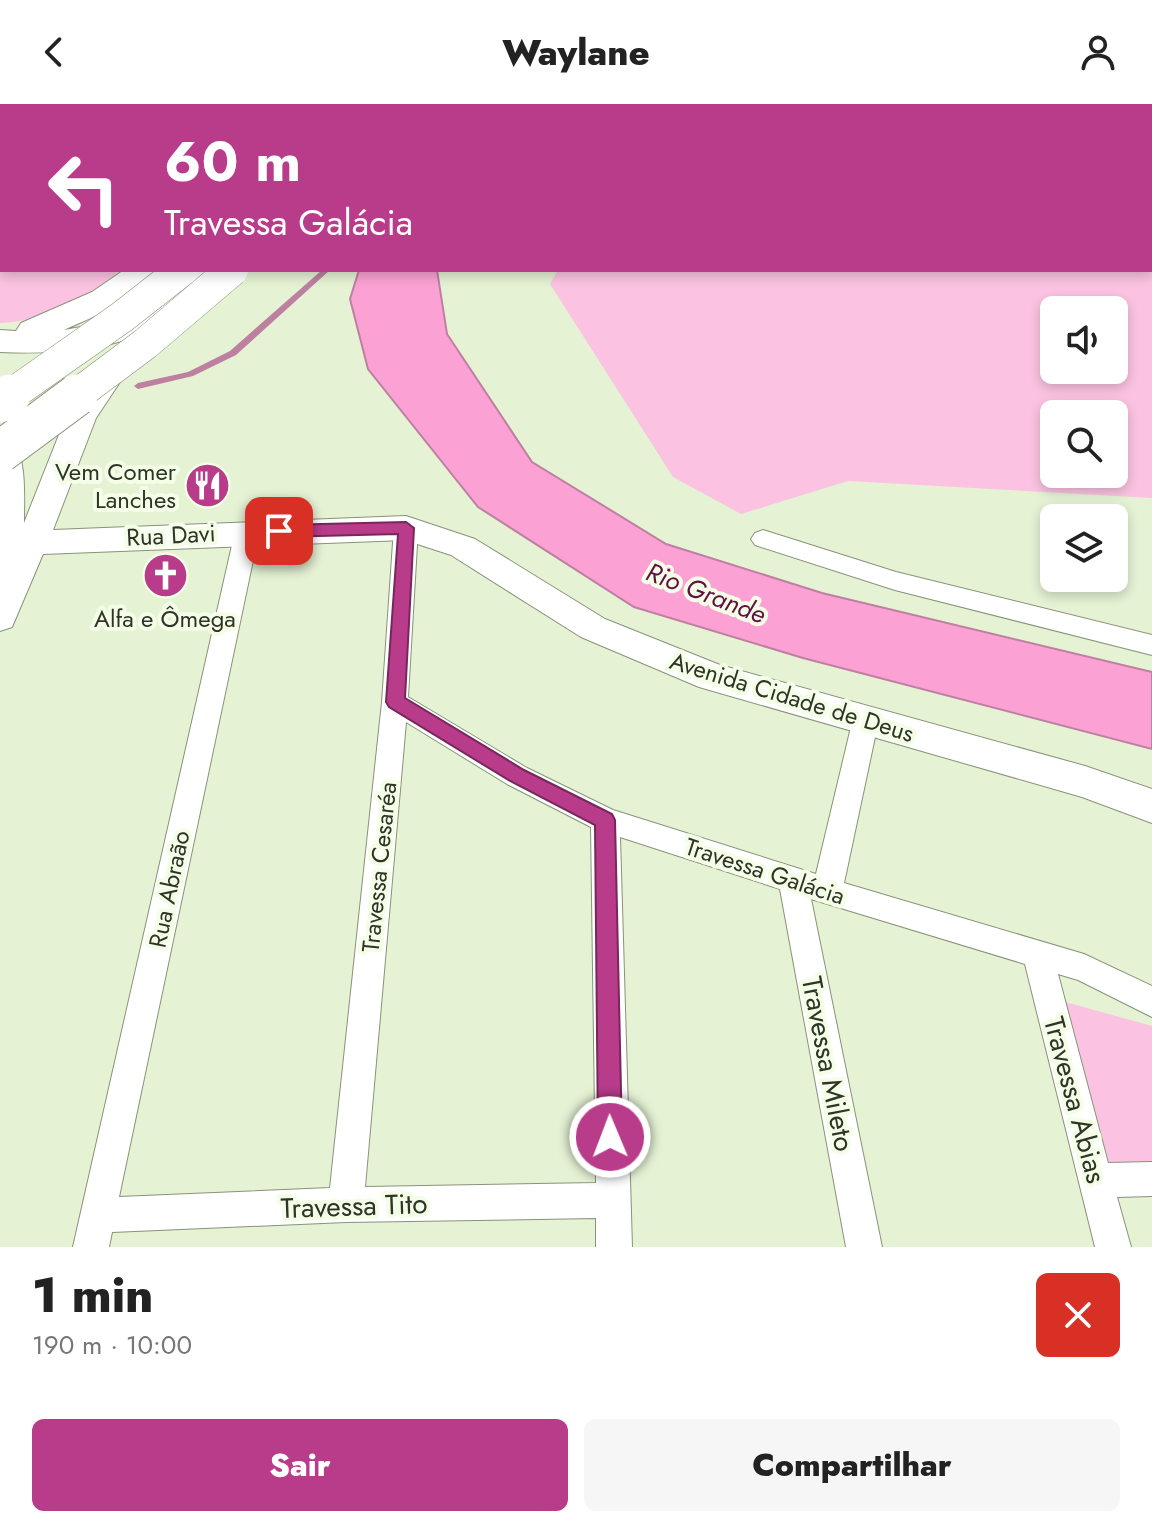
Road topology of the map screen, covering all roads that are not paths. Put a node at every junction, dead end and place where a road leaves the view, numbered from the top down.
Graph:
1 (143, 272) edge
2 (179, 272) edge
3 (210, 272) edge
4 (230, 272) edge
5 (163, 310) junction
6 (2, 341) edge
7 (0, 402) edge
8 (0, 441) edge
9 (0, 452) edge
10 (406, 528) junction
11 (247, 532) junction
12 (763, 539) dead end
13 (32, 543) junction
14 (2, 609) edge
15 (1152, 645) edge
16 (395, 702) junction
17 (865, 723) junction
18 (1152, 806) edge
19 (605, 820) junction
20 (793, 881) junction
21 (827, 891) junction
22 (1037, 953) junction
23 (1152, 1002) edge
24 (1152, 1179) edge
25 (1096, 1180) junction
26 (611, 1200) junction
27 (346, 1205) junction
28 (94, 1231) edge
29 (614, 1247) edge
30 (864, 1247) edge
31 (1113, 1247) edge

1 - 6 highway
2 - 7 highway, bridge
3 - 5 highway
4 - 9 highway, bridge
5 - 6 highway
5 - 13 street
8 - 14 street
10 - 11 street, Rua Davi
10 - 16 street, Travessa Cesaréa
10 - 17 street, Avenida Cidade de Deus
11 - 13 street, Rua Davi
11 - 28 street, Rua Abraão
12 - 15 street
13 - 14 street
16 - 19 street, Travessa Galácia
16 - 27 street, Travessa Cesaréa
17 - 18 street, Avenida Cidade de Deus
17 - 21 street
19 - 20 street, Travessa Galácia
19 - 26 street
20 - 21 street, Travessa Galácia
20 - 30 street, Travessa Mileto
21 - 22 street, Travessa Galácia
22 - 23 street, Travessa Galácia
22 - 25 street, Travessa Abias
24 - 25 street
25 - 31 street, Travessa Abias
26 - 27 street, Travessa Tito
26 - 29 street
27 - 28 street, Travessa Tito

